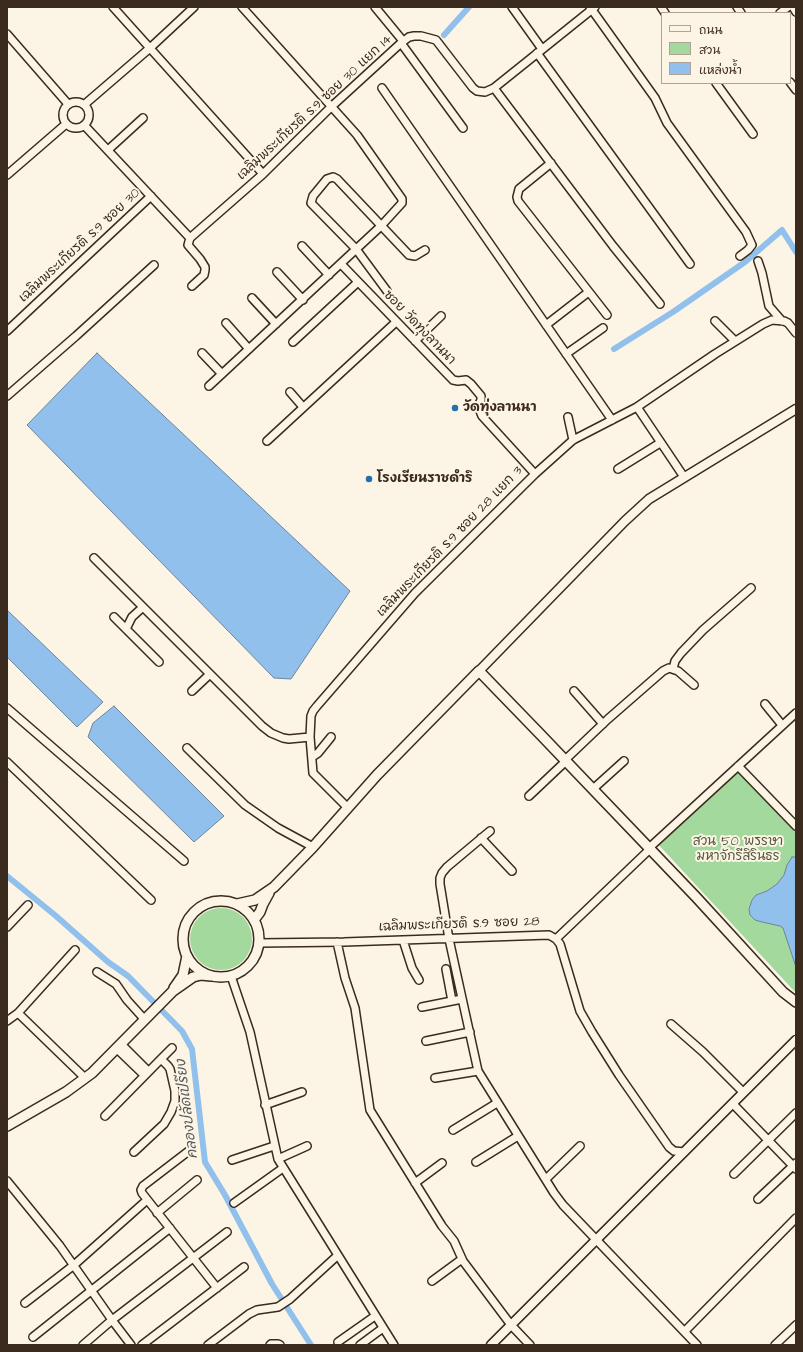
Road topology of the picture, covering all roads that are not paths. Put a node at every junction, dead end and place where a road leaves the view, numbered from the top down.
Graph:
1 (112, 7) edge
2 (194, 7) edge
3 (242, 7) edge
4 (375, 7) edge
5 (512, 7) edge
6 (792, 7) edge
7 (592, 8) edge
8 (796, 12) edge
9 (7, 34) edge
10 (402, 42) junction
11 (150, 48) junction
12 (540, 51) junction
13 (717, 84) edge
14 (382, 88) dead end
15 (494, 88) junction
16 (68, 104) junction
17 (85, 104) junction
18 (330, 107) junction
19 (143, 118) dead end
20 (66, 124) junction
21 (84, 125) junction
22 (463, 128) dead end
23 (753, 134) dead end
24 (108, 150) junction
25 (551, 163) junction
26 (263, 174) junction
27 (7, 175) edge
28 (151, 196) junction
29 (381, 226) junction
30 (190, 238) junction
31 (302, 246) dead end
32 (356, 249) junction
33 (424, 250) dead end
34 (740, 256) dead end
35 (758, 261) dead end
36 (341, 264) junction
37 (690, 264) dead end
38 (154, 265) dead end
39 (277, 272) dead end
40 (329, 275) junction
41 (358, 282) junction
42 (192, 286) dead end
43 (387, 291) dead end
44 (586, 294) dead end
45 (252, 298) dead end
46 (303, 300) junction
47 (660, 304) dead end
48 (441, 316) dead end
49 (607, 316) dead end
50 (715, 321) dead end
51 (782, 321) junction
52 (396, 322) junction
53 (226, 323) dead end
54 (276, 324) junction
55 (546, 325) junction
56 (603, 328) dead end
57 (7, 331) edge
58 (796, 333) edge
59 (415, 341) junction
60 (735, 341) junction
61 (293, 342) dead end
62 (249, 349) junction
63 (202, 353) dead end
64 (566, 354) junction
65 (222, 374) junction
66 (209, 386) dead end
67 (290, 392) dead end
68 (7, 396) edge
69 (303, 407) junction
70 (637, 407) junction
71 (796, 409) edge
72 (568, 417) dead end
73 (612, 420) junction
74 (573, 440) junction
75 (267, 441) dead end
76 (660, 442) junction
77 (618, 469) dead end
78 (536, 474) junction
79 (684, 477) junction
80 (94, 558) dead end
81 (751, 588) dead end
82 (143, 607) junction
83 (114, 617) dead end
84 (126, 629) junction
85 (159, 662) dead end
86 (673, 669) junction
87 (479, 671) junction
88 (210, 674) junction
89 (694, 685) dead end
90 (192, 691) dead end
91 (574, 691) dead end
92 (764, 704) dead end
93 (7, 708) edge
94 (796, 713) edge
95 (603, 724) junction
96 (782, 725) junction
97 (310, 737) junction
98 (331, 737) dead end
99 (187, 748) dead end
100 (312, 757) junction
101 (566, 760) junction
102 (624, 761) dead end
103 (7, 762) edge
104 (738, 766) junction
105 (593, 789) junction
106 (529, 796) dead end
107 (347, 807) junction
108 (796, 826) edge
109 (490, 831) dead end
110 (481, 838) junction
111 (313, 847) junction
112 (649, 848) junction
113 (184, 861) dead end
114 (512, 872) dead end
115 (274, 887) junction
116 (151, 900) dead end
117 (237, 904) junction
118 (28, 905) dead end
119 (254, 920) junction
120 (7, 927) edge
121 (449, 939) junction
122 (556, 939) junction
123 (403, 940) junction
124 (338, 942) junction
125 (259, 943) junction
126 (75, 950) dead end
127 (187, 956) junction
128 (446, 969) dead end
129 (97, 972) dead end
130 (211, 976) junction
131 (231, 976) junction
132 (419, 980) dead end
133 (173, 991) junction
134 (462, 999) junction
135 (452, 1001) junction
136 (796, 1002) edge
137 (422, 1007) dead end
138 (18, 1012) junction
139 (147, 1017) junction
140 (7, 1021) edge
141 (671, 1024) dead end
142 (470, 1032) junction
143 (796, 1040) edge
144 (426, 1041) dead end
145 (119, 1046) junction
146 (172, 1048) dead end
147 (161, 1059) junction
148 (478, 1071) junction
149 (146, 1073) junction
150 (85, 1078) junction
151 (436, 1078) dead end
152 (302, 1092) dead end
153 (743, 1092) junction
154 (497, 1103) junction
155 (733, 1104) junction
156 (265, 1105) junction
157 (796, 1113) edge
158 (105, 1116) dead end
159 (7, 1126) edge
160 (453, 1130) dead end
161 (518, 1136) junction
162 (769, 1141) junction
163 (274, 1146) junction
164 (307, 1146) dead end
165 (580, 1146) dead end
166 (190, 1150) dead end
167 (134, 1152) dead end
168 (684, 1152) junction
169 (278, 1159) junction
170 (232, 1160) dead end
171 (476, 1162) dead end
172 (442, 1163) dead end
173 (795, 1166) edge
174 (283, 1168) junction
175 (734, 1174) dead end
176 (546, 1179) junction
177 (197, 1180) dead end
178 (7, 1181) edge
179 (415, 1183) junction
180 (758, 1199) dead end
181 (146, 1200) junction
182 (234, 1203) dead end
183 (158, 1213) junction
184 (796, 1218) edge
185 (170, 1228) junction
186 (227, 1232) dead end
187 (596, 1240) junction
188 (337, 1256) junction
189 (194, 1258) junction
190 (462, 1258) junction
191 (74, 1265) junction
192 (244, 1267) dead end
193 (432, 1281) dead end
194 (217, 1288) junction
195 (91, 1291) junction
196 (24, 1303) dead end
197 (375, 1316) junction
198 (112, 1320) junction
199 (511, 1325) junction
200 (796, 1325) edge
201 (382, 1328) junction
202 (685, 1332) junction
203 (34, 1337) dead end
204 (338, 1342) dead end
205 (83, 1345) edge
206 (131, 1345) edge
207 (142, 1345) edge
208 (208, 1345) edge
209 (270, 1345) edge
210 (280, 1345) edge
211 (360, 1345) edge
212 (394, 1345) edge
213 (491, 1345) edge
214 (530, 1345) edge
215 (697, 1345) edge
216 (775, 1345) edge

1 - 11 street
2 - 11 street
3 - 18 street
4 - 10 street
5 - 12 street
6 - 8 street
7 - 12 street
7 - 34 street
9 - 16 street
10 - 15 street, เฉลิมพระเกียรติ ร.9 ซอย 30 แยก 14
10 - 18 street, เฉลิมพระเกียรติ ร.9 ซอย 30 แยก 14
10 - 22 street
11 - 17 street
11 - 26 street
12 - 15 street
12 - 37 street
13 - 23 street
14 - 55 street
15 - 25 street
16 - 17 street
16 - 20 street
17 - 21 street
18 - 26 street, เฉลิมพระเกียรติ ร.9 ซอย 30 แยก 14
18 - 29 street
19 - 24 street
20 - 21 street
20 - 27 street
21 - 24 street, เฉลิมพระเกียรติ ร.9 ซอย 30
24 - 28 street, เฉลิมพระเกียรติ ร.9 ซอย 30
25 - 47 street
25 - 49 street
26 - 30 street, เฉลิมพระเกียรติ ร.9 ซอย 30 แยก 14
28 - 30 street
28 - 57 street, เฉลิมพระเกียรติ ร.9 ซอย 30
29 - 32 street
29 - 32 street
29 - 33 street
30 - 42 street
31 - 40 street
32 - 36 street
32 - 43 street
35 - 51 street
36 - 40 street
36 - 41 street, ซอย วัดทุ่งลานนา
38 - 68 street
39 - 46 street
40 - 46 street
41 - 52 street, ซอย วัดทุ่งลานนา
41 - 61 street
44 - 55 street
45 - 54 street
46 - 54 street
48 - 59 street
50 - 60 street
51 - 58 street
51 - 60 street, เฉลิมพระเกียรติ ร.9 ซอย 28 แยก 3
52 - 59 street, ซอย วัดทุ่งลานนา
52 - 69 street
53 - 62 street
54 - 62 street
55 - 64 street
56 - 64 street
59 - 78 street, ซอย วัดทุ่งลานนา
60 - 70 street, เฉลิมพระเกียรติ ร.9 ซอย 28 แยก 3
62 - 65 street
63 - 65 street
64 - 73 street
65 - 66 street
67 - 69 street
69 - 75 street
70 - 73 street, เฉลิมพระเกียรติ ร.9 ซอย 28 แยก 3
70 - 76 street
71 - 79 street
72 - 74 street
73 - 74 street, เฉลิมพระเกียรติ ร.9 ซอย 28 แยก 3
74 - 78 street, เฉลิมพระเกียรติ ร.9 ซอย 28 แยก 3
76 - 77 street
76 - 79 street
78 - 97 street, เฉลิมพระเกียรติ ร.9 ซอย 28 แยก 3
79 - 87 street
80 - 82 street
81 - 86 street
82 - 84 street
82 - 88 street
83 - 84 street
84 - 85 street
86 - 89 street
86 - 95 street
87 - 101 main road
87 - 107 main road
88 - 90 street
88 - 97 street
91 - 95 street
92 - 96 street
93 - 113 street
94 - 96 street
95 - 101 street
96 - 104 street
97 - 100 street, เฉลิมพระเกียรติ ร.9 ซอย 28 แยก 3
98 - 100 street
99 - 111 street
100 - 107 street, เฉลิมพระเกียรติ ร.9 ซอย 28 แยก 3
101 - 105 main road
101 - 106 street
102 - 105 street
103 - 116 street
104 - 108 street
104 - 112 street
105 - 112 main road
107 - 111 main road
109 - 110 street
110 - 114 street
110 - 121 street
111 - 115 main road
112 - 122 street
112 - 136 main road
115 - 117 main road
115 - 119 main road
117 - 119 main road
117 - 127 main road
118 - 120 street
119 - 125 main road
121 - 122 street, เฉลิมพระเกียรติ ร.9 ซอย 28
121 - 123 street, เฉลิมพระเกียรติ ร.9 ซอย 28
121 - 134 street
122 - 168 street, เฉลิมพระเกียรติ ร.9 ซอย 28
123 - 124 street, เฉลิมพระเกียรติ ร.9 ซอย 28
123 - 132 street
124 - 125 street, เฉลิมพระเกียรติ ร.9 ซอย 28
124 - 179 street
125 - 131 main road
126 - 138 street
127 - 130 main road
127 - 133 main road
128 - 135 street
129 - 139 street
130 - 131 main road
130 - 133 main road
131 - 156 street
133 - 139 main road
134 - 135 street
134 - 142 street
135 - 137 street
138 - 140 street
138 - 150 street
139 - 145 main road
141 - 153 street
142 - 144 street
142 - 148 street
143 - 153 street
145 - 149 street
145 - 150 main road
146 - 147 street
147 - 149 street
147 - 167 street
148 - 151 street
148 - 154 street
149 - 158 street
150 - 159 main road
152 - 156 street
153 - 155 street
154 - 160 street
154 - 161 street
155 - 162 street
155 - 168 street
156 - 163 street
157 - 162 street
161 - 171 street
161 - 176 street
162 - 173 street
162 - 175 street
163 - 169 street
163 - 170 street
164 - 169 street
165 - 176 street
166 - 181 street
168 - 187 street
169 - 174 street
172 - 179 street
173 - 180 street
174 - 182 street
174 - 188 street
176 - 187 street
177 - 183 street
178 - 191 street
179 - 190 street
181 - 183 street
181 - 191 street
183 - 185 street
184 - 202 street
185 - 189 street
185 - 195 street
186 - 189 street
187 - 199 street
187 - 202 street
188 - 197 street
188 - 208 street
189 - 194 street
189 - 198 street
190 - 193 street
190 - 199 street
191 - 195 street
191 - 196 street
192 - 194 street
194 - 207 street
195 - 198 street
195 - 203 street
197 - 201 street
197 - 204 street
198 - 205 street
198 - 206 street
199 - 213 street
199 - 214 street
200 - 216 street
201 - 211 street
201 - 212 street
202 - 215 street
209 - 210 street

